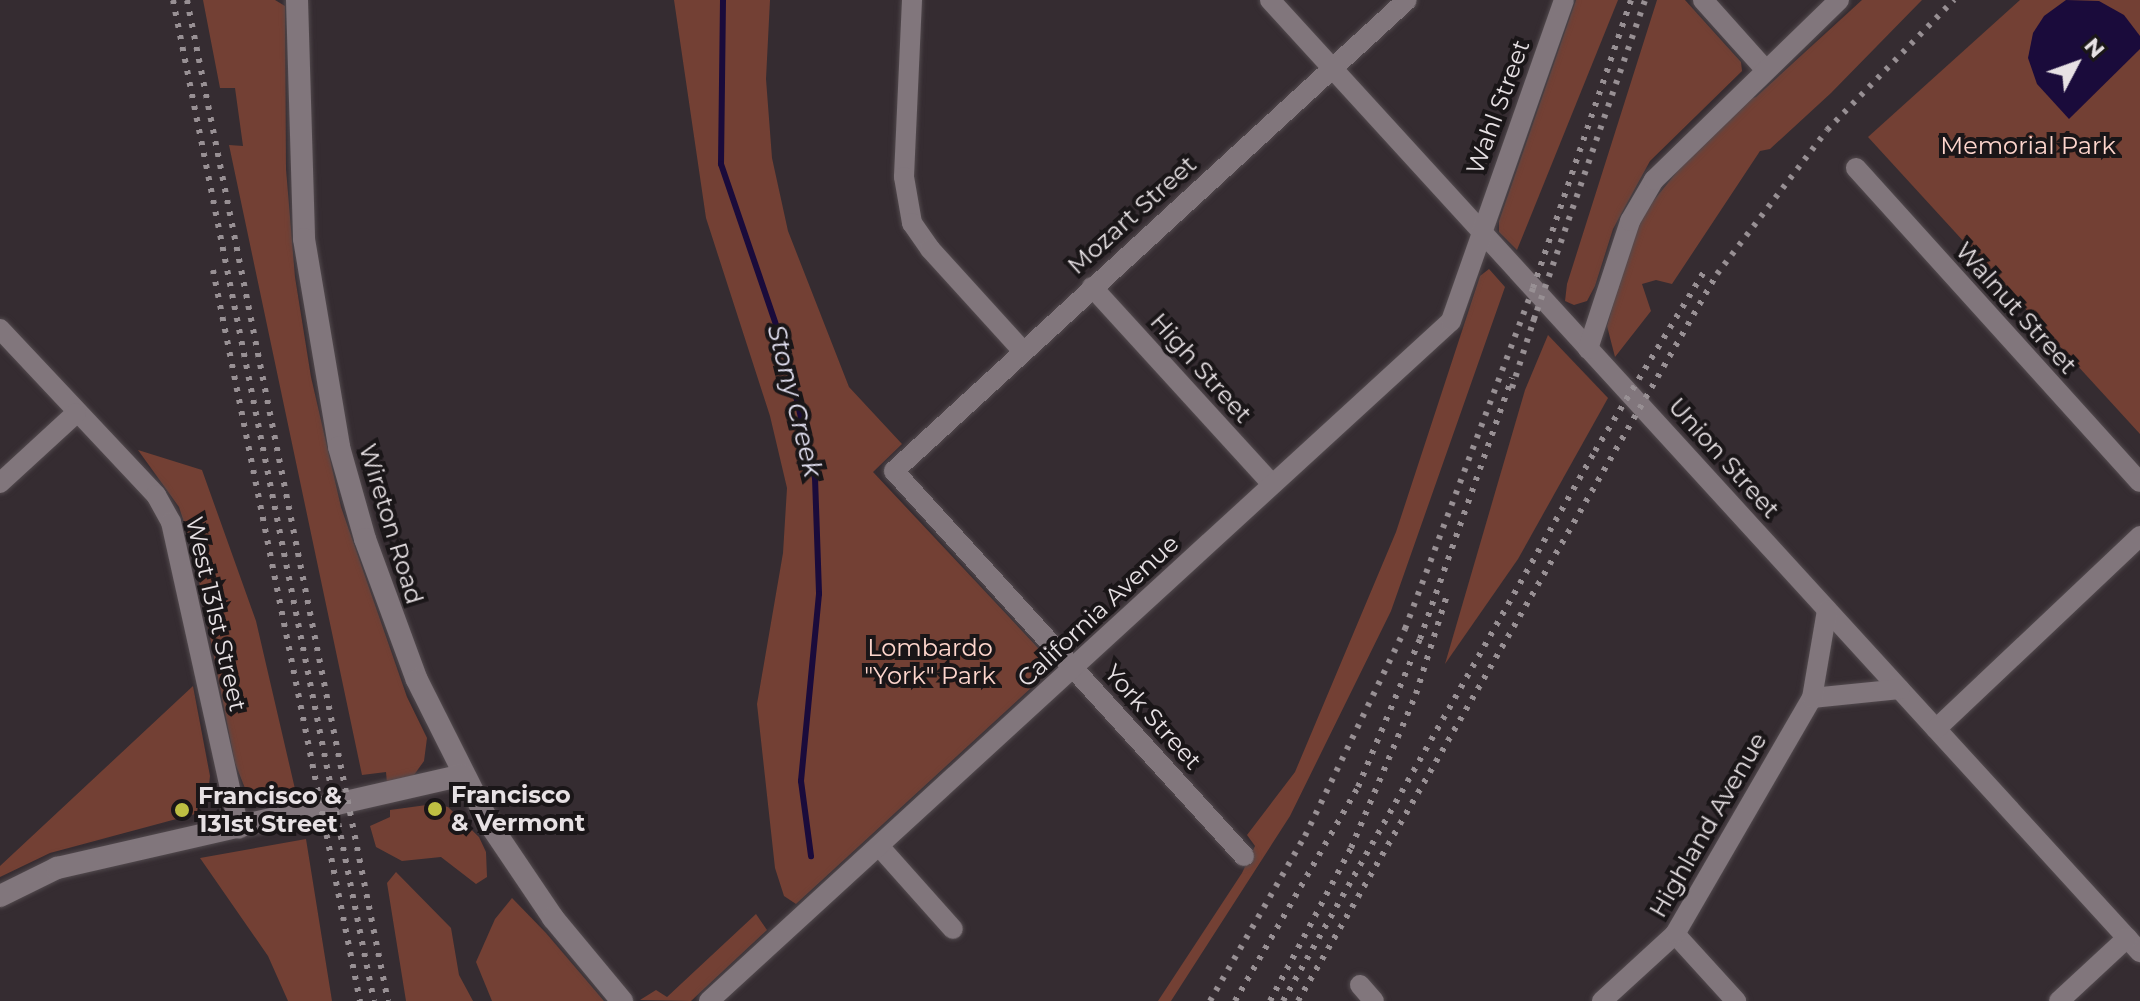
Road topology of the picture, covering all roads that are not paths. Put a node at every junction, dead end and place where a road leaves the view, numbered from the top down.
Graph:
1 (297, 0) edge
2 (912, 0) edge
3 (1270, 0) edge
4 (1407, 0) edge
5 (1564, 0) edge
6 (1703, 0) edge
7 (1839, 0) edge
8 (1332, 68) junction
9 (1764, 68) junction
10 (1856, 168) dead end
11 (1481, 231) junction
12 (1092, 287) junction
13 (0, 329) edge
14 (1588, 349) junction
15 (1022, 350) junction
16 (76, 413) junction
17 (894, 471) joint
18 (2140, 482) edge
19 (0, 483) edge
20 (1272, 484) junction
21 (2140, 536) edge
22 (1827, 610) junction
23 (1075, 669) junction
24 (1900, 689) junction
25 (1812, 698) junction
26 (1936, 729) junction
27 (463, 775) junction
28 (239, 829) junction
29 (879, 846) junction
30 (1244, 856) dead end
31 (0, 896) edge
32 (953, 929) dead end
33 (1675, 934) junction
34 (2134, 945) edge
35 (1360, 985) dead end
36 (622, 1001) edge
37 (709, 1001) edge
38 (1374, 1001) edge
39 (1602, 1001) edge
40 (1736, 1001) edge
41 (2059, 1001) edge

1 - 27 street, Wireton Road
2 - 15 street
3 - 8 street, Union Street
4 - 8 street, Mozart Street
5 - 11 street, Wahl Street
6 - 9 street
7 - 9 street
8 - 11 street, Union Street
8 - 12 street, Mozart Street
9 - 14 street
10 - 18 street, Walnut Street
11 - 14 street, Union Street
11 - 20 street, California Avenue
12 - 15 street, Mozart Street
12 - 20 street, High Street
13 - 16 street, West 131st Street
14 - 22 street, Union Street
15 - 17 street, Mozart Street
16 - 19 street
16 - 28 street, West 131st Street
17 - 23 street, York Street
20 - 23 street, California Avenue
21 - 26 street
22 - 24 street, Union Street
22 - 25 street, Highland Avenue
23 - 29 street, California Avenue
23 - 30 street, York Street
24 - 25 street
24 - 26 street, Union Street
25 - 33 street, Highland Avenue
26 - 34 street, Union Street
27 - 28 street
27 - 36 street, Wireton Road
28 - 31 street
29 - 32 street
29 - 37 street, California Avenue
33 - 39 street, Highland Avenue
33 - 40 street
34 - 41 street
35 - 38 street

